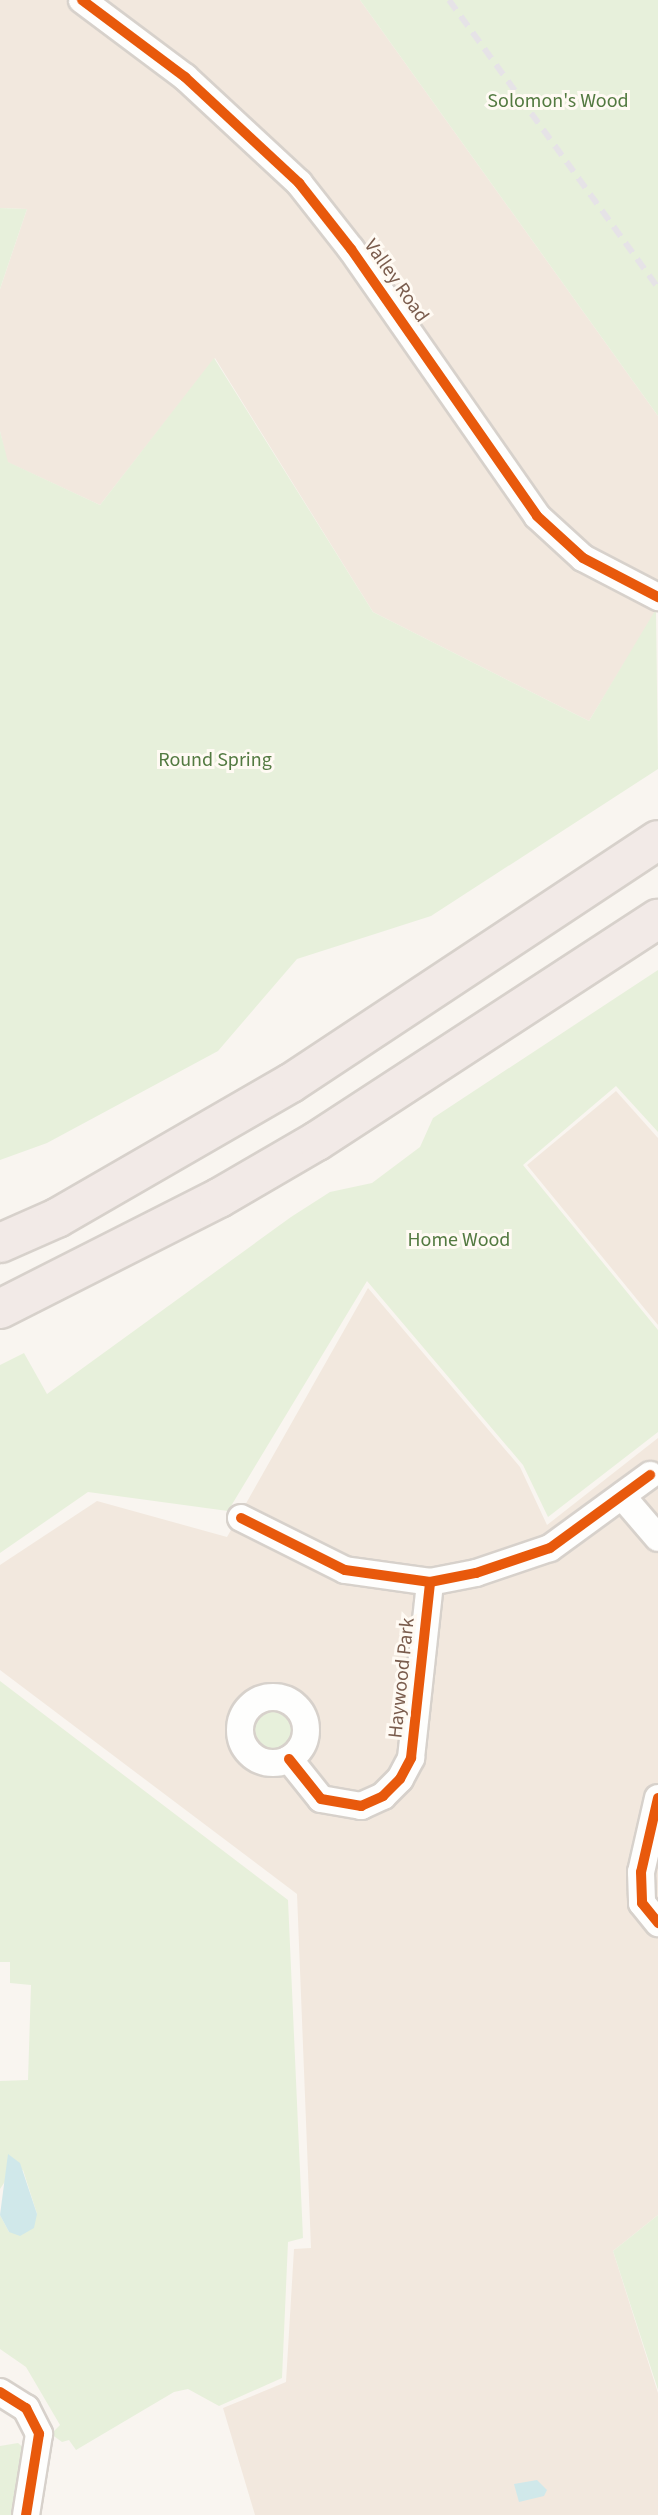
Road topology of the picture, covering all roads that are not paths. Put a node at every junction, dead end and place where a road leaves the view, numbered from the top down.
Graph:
1 (82, 0) edge
2 (658, 597) edge
3 (658, 840) edge
4 (658, 919) edge
5 (0, 1243) edge
6 (0, 1309) edge
7 (650, 1475) dead end
8 (622, 1496) junction
9 (241, 1518) dead end
10 (658, 1538) edge
11 (430, 1582) junction
12 (289, 1759) dead end
13 (658, 1798) edge
14 (658, 1923) edge
15 (0, 2392) edge
16 (26, 2515) edge

1 - 2 street, Valley Road
3 - 5 highway
4 - 6 highway
7 - 8 street
8 - 10 street
8 - 11 street
9 - 11 street
11 - 12 street, Haywood Park
13 - 14 street
15 - 16 street

